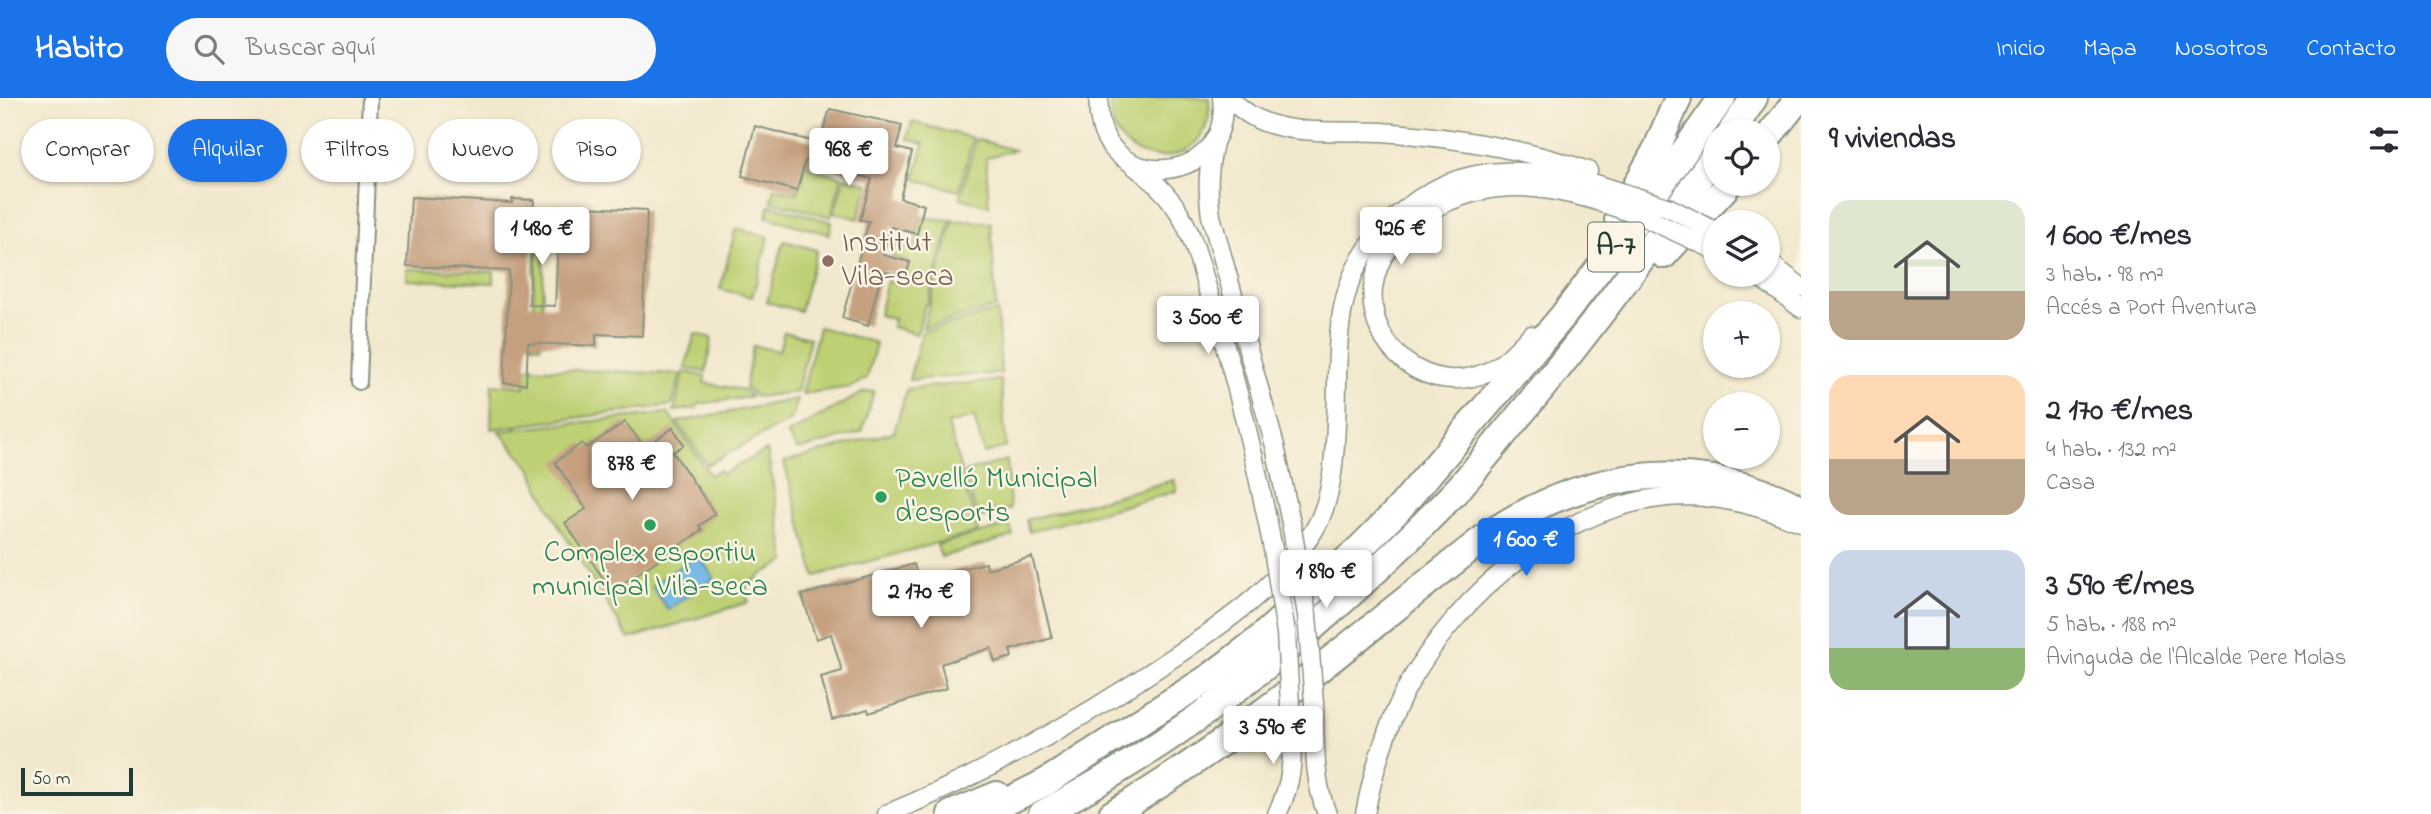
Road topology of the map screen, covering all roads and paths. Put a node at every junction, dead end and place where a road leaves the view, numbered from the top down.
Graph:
1 (370, 98) edge
2 (1099, 98) edge
3 (1222, 98) edge
4 (1230, 98) edge
5 (1678, 98) edge
6 (1722, 98) edge
7 (1754, 98) edge
8 (1799, 98) edge
9 (1740, 119) edge
10 (1780, 122) edge
11 (1215, 139) junction
12 (1132, 164) junction
13 (1703, 172) edge
14 (1598, 187) junction
15 (1718, 196) edge
16 (1703, 225) edge
17 (1703, 244) edge
18 (1780, 271) edge
19 (1773, 287) edge
20 (1801, 287) edge
21 (1801, 308) edge
22 (1531, 335) junction
23 (1567, 358) junction
24 (359, 382) dead end
25 (1500, 388) junction
26 (1801, 510) edge
27 (1801, 522) edge
28 (1046, 782) junction
29 (887, 814) edge
30 (951, 814) edge
31 (982, 814) edge
32 (1042, 814) edge
33 (1112, 814) edge
34 (1277, 814) edge
35 (1327, 814) edge
36 (1365, 814) edge

1 - 24 street
2 - 12 street
3 - 11 street
4 - 14 street
5 - 22 highway
6 - 25 highway, A-7
7 - 9 highway
8 - 10 highway
11 - 12 street
11 - 35 street, bridge
12 - 34 street, bridge
13 - 23 highway, A-7
14 - 16 street, bridge
14 - 17 street, bridge
14 - 22 street
14 - 29 street
15 - 23 highway
18 - 20 street
19 - 21 street
22 - 25 highway
23 - 32 highway, A-7
25 - 28 highway, A-7
26 - 33 highway
27 - 36 street
28 - 30 highway
28 - 31 highway, A-7

